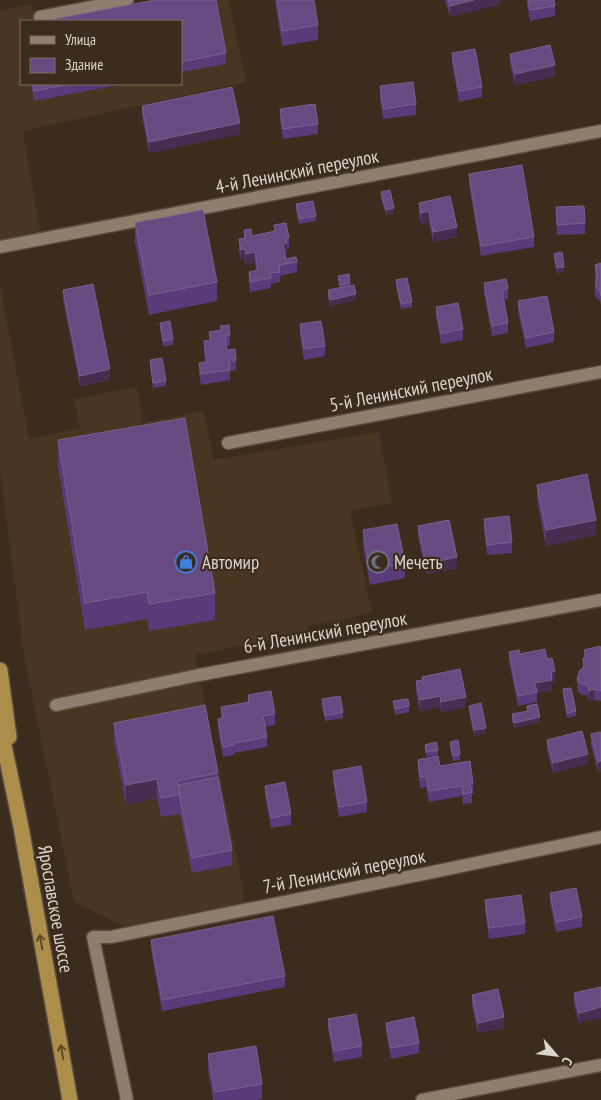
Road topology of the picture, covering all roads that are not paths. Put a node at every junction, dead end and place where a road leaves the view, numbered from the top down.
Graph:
1 (127, 0) edge
2 (40, 18) dead end
3 (601, 131) edge
4 (0, 247) edge
5 (601, 372) edge
6 (228, 443) dead end
7 (601, 600) edge
8 (0, 670) edge
9 (56, 705) dead end
10 (0, 726) edge
11 (20, 827) junction
12 (601, 837) edge
13 (601, 1065) edge
14 (70, 1100) edge
15 (127, 1100) edge
16 (422, 1100) edge

1 - 2 street
3 - 4 street, 4-й Ленинский переулок
5 - 6 street, 5-й Ленинский переулок
7 - 9 street, 6-й Ленинский переулок
8 - 11 highway
10 - 11 highway, Ярославское шоссе
14 -> 11 highway, Ярославское шоссе
12 - 15 street, 7-й Ленинский переулок
13 - 16 street

